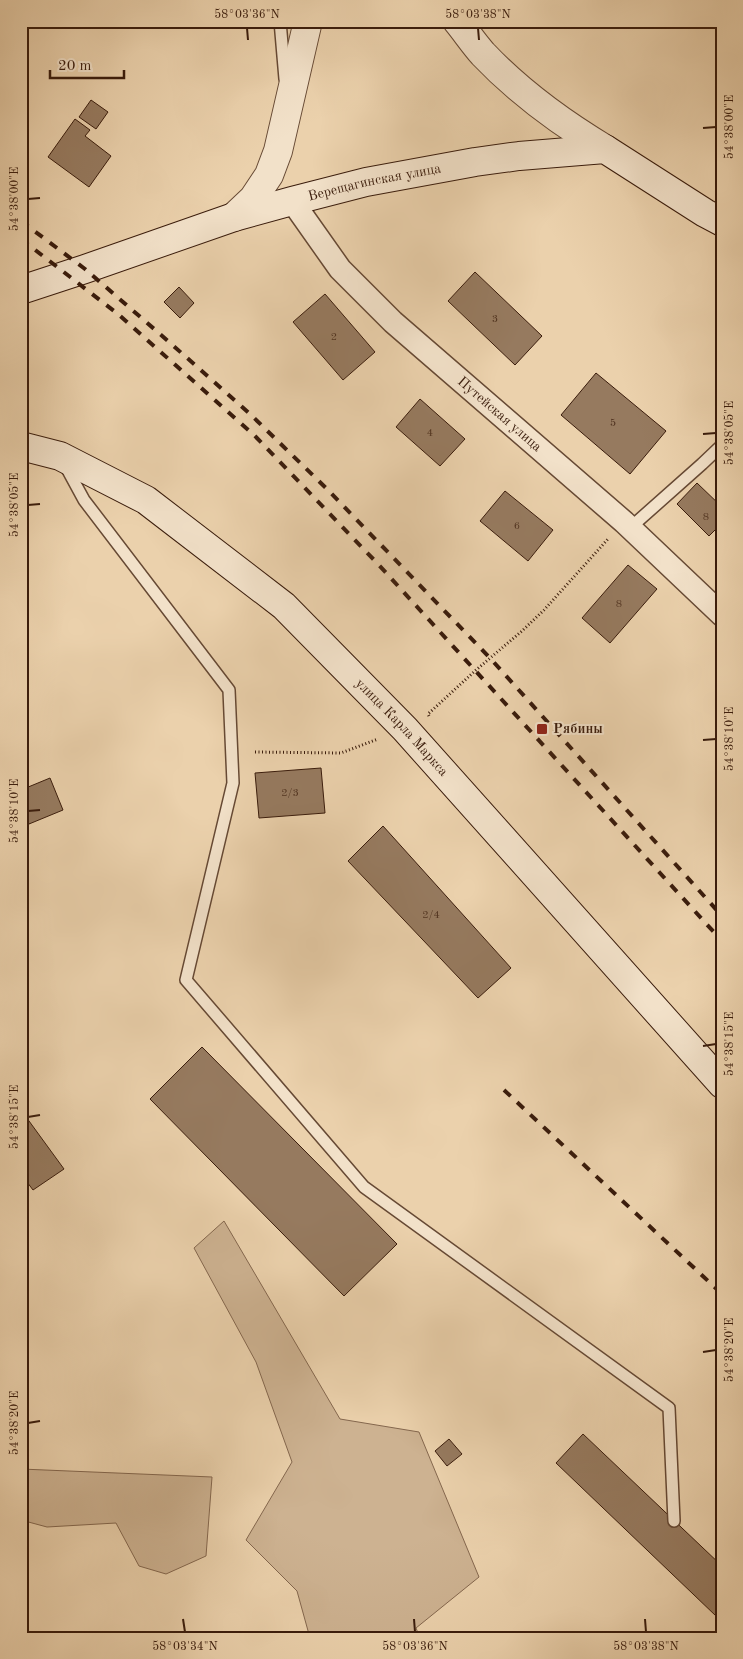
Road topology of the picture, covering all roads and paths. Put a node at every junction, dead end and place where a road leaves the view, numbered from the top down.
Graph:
1 (280, 21) edge
2 (308, 21) edge
3 (457, 21) edge
4 (287, 113) junction
5 (604, 149) junction
6 (292, 202) junction
7 (234, 218) junction
8 (722, 222) edge
9 (21, 290) edge
10 (722, 445) edge
11 (21, 446) edge
12 (60, 456) junction
13 (627, 525) junction
14 (722, 614) edge
15 (428, 714) junction
16 (434, 722) dead end
17 (405, 729) junction
18 (255, 752) dead end
19 (722, 1084) edge
20 (674, 1521) dead end

1 - 4 lane
2 - 4 main road
3 - 5 main road
4 - 7 main road
5 - 6 main road, Верещагинская улица
5 - 8 main road
6 - 7 main road, Верещагинская улица
6 - 13 street, Путейская улица
7 - 9 main road, Верещагинская улица
10 - 13 lane
11 - 12 main road, улица Карла Маркса
12 - 17 main road, улица Карла Маркса
12 - 20 lane
13 - 14 street, Путейская улица
13 - 15 path
15 - 16 path
15 - 17 path
17 - 18 path
17 - 19 main road, улица Карла Маркса

